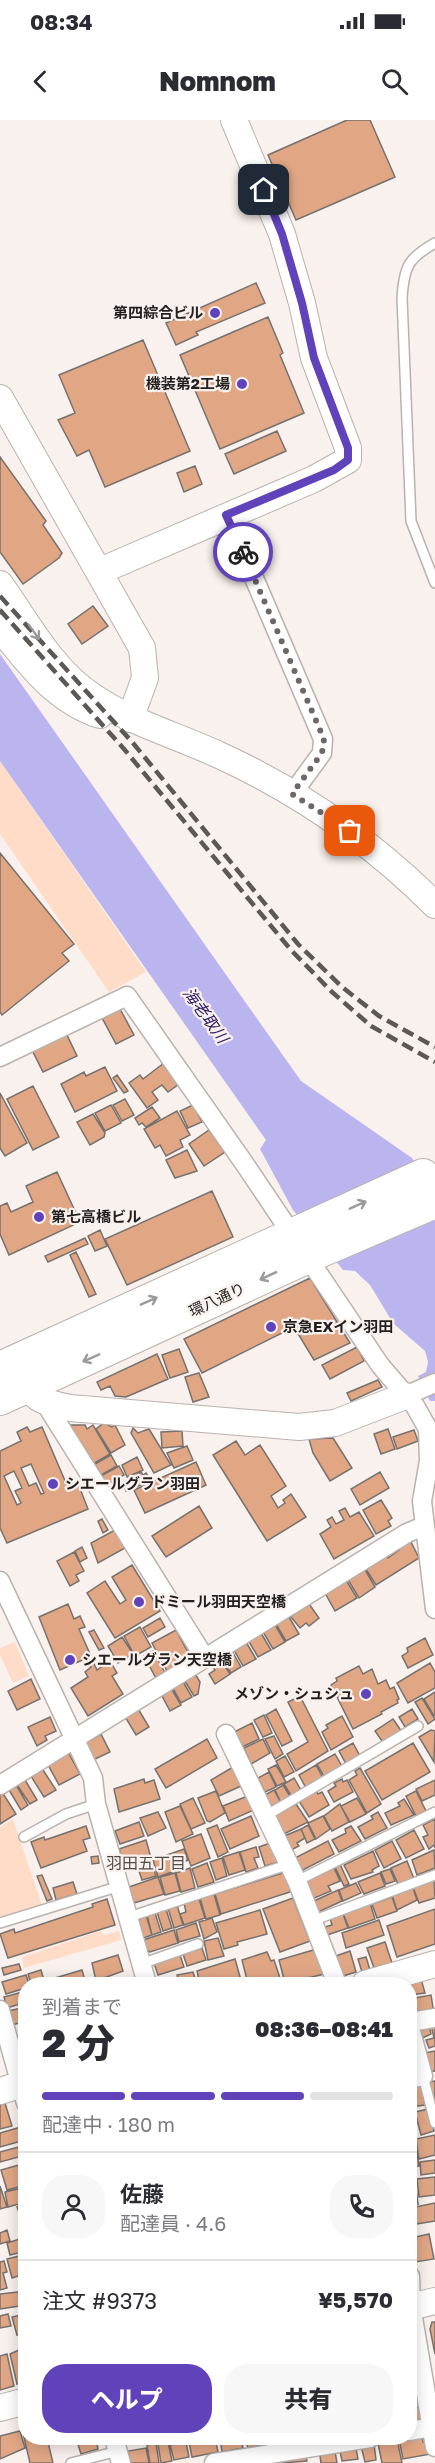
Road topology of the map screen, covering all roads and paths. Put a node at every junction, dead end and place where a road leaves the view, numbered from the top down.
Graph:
1 (234, 120) edge
2 (435, 243) edge
3 (0, 398) edge
4 (226, 515) junction
5 (100, 571) junction
6 (435, 583) edge
7 (0, 584) edge
8 (0, 628) edge
9 (130, 719) junction
10 (292, 794) junction
11 (435, 905) edge
12 (0, 1057) edge
13 (429, 1189) edge
14 (306, 1243) junction
15 (17, 1384) edge
16 (421, 1389) edge
17 (424, 1526) junction
18 (0, 1581) edge
19 (4, 1599) edge
20 (435, 1609) edge
21 (205, 1658) junction
22 (418, 1726) dead end
23 (226, 1734) dead end
24 (74, 1740) junction
25 (0, 1785) edge
26 (96, 1804) junction
27 (435, 1812) edge
28 (267, 1815) junction
29 (24, 1837) dead end
30 (293, 1872) junction
31 (435, 1875) edge
32 (120, 1886) junction
33 (129, 1917) junction
34 (312, 1921) junction
35 (0, 1923) edge
36 (198, 1944) dead end
37 (141, 1964) junction
38 (435, 1964) edge
39 (145, 1977) edge
40 (334, 1977) edge
41 (390, 1977) edge
42 (0, 2010) edge
43 (435, 2018) edge
44 (417, 2021) edge
45 (417, 2080) edge
46 (18, 2090) edge
47 (435, 2123) edge
48 (419, 2305) edge
49 (18, 2403) edge
50 (0, 2408) edge
51 (432, 2427) junction
52 (417, 2430) edge
53 (326, 2445) edge
54 (435, 2447) edge
55 (118, 2450) edge
56 (71, 2463) edge
57 (214, 2463) edge

1 - 4 street
2 - 6 lane
3 - 5 street
4 - 5 street
4 - 10 street
5 - 9 street
7 -> 9 street
8 - 9 street
9 - 10 street
10 - 11 street
12 - 14 street
13 - 14 highway, 環八通り
14 - 15 highway, 環八通り
14 - 16 street
15 - 16 street
15 - 21 street
16 - 17 street
17 - 20 street
17 - 21 street
18 - 19 street
19 - 24 street
21 - 24 street
22 - 28 lane
23 - 28 street
24 - 25 street
24 - 26 street
26 - 29 lane
26 - 32 street
27 - 30 lane
28 - 30 street
30 - 33 lane
30 - 34 street
31 - 34 lane
32 - 33 street
32 - 35 lane
33 - 37 street
34 - 40 street
36 - 37 lane
37 - 39 street
38 - 41 street
42 - 46 street
43 - 44 street
45 - 47 lane
48 - 51 street
49 - 50 street
51 - 52 street
51 - 54 street
53 - 57 street
55 - 56 lane

